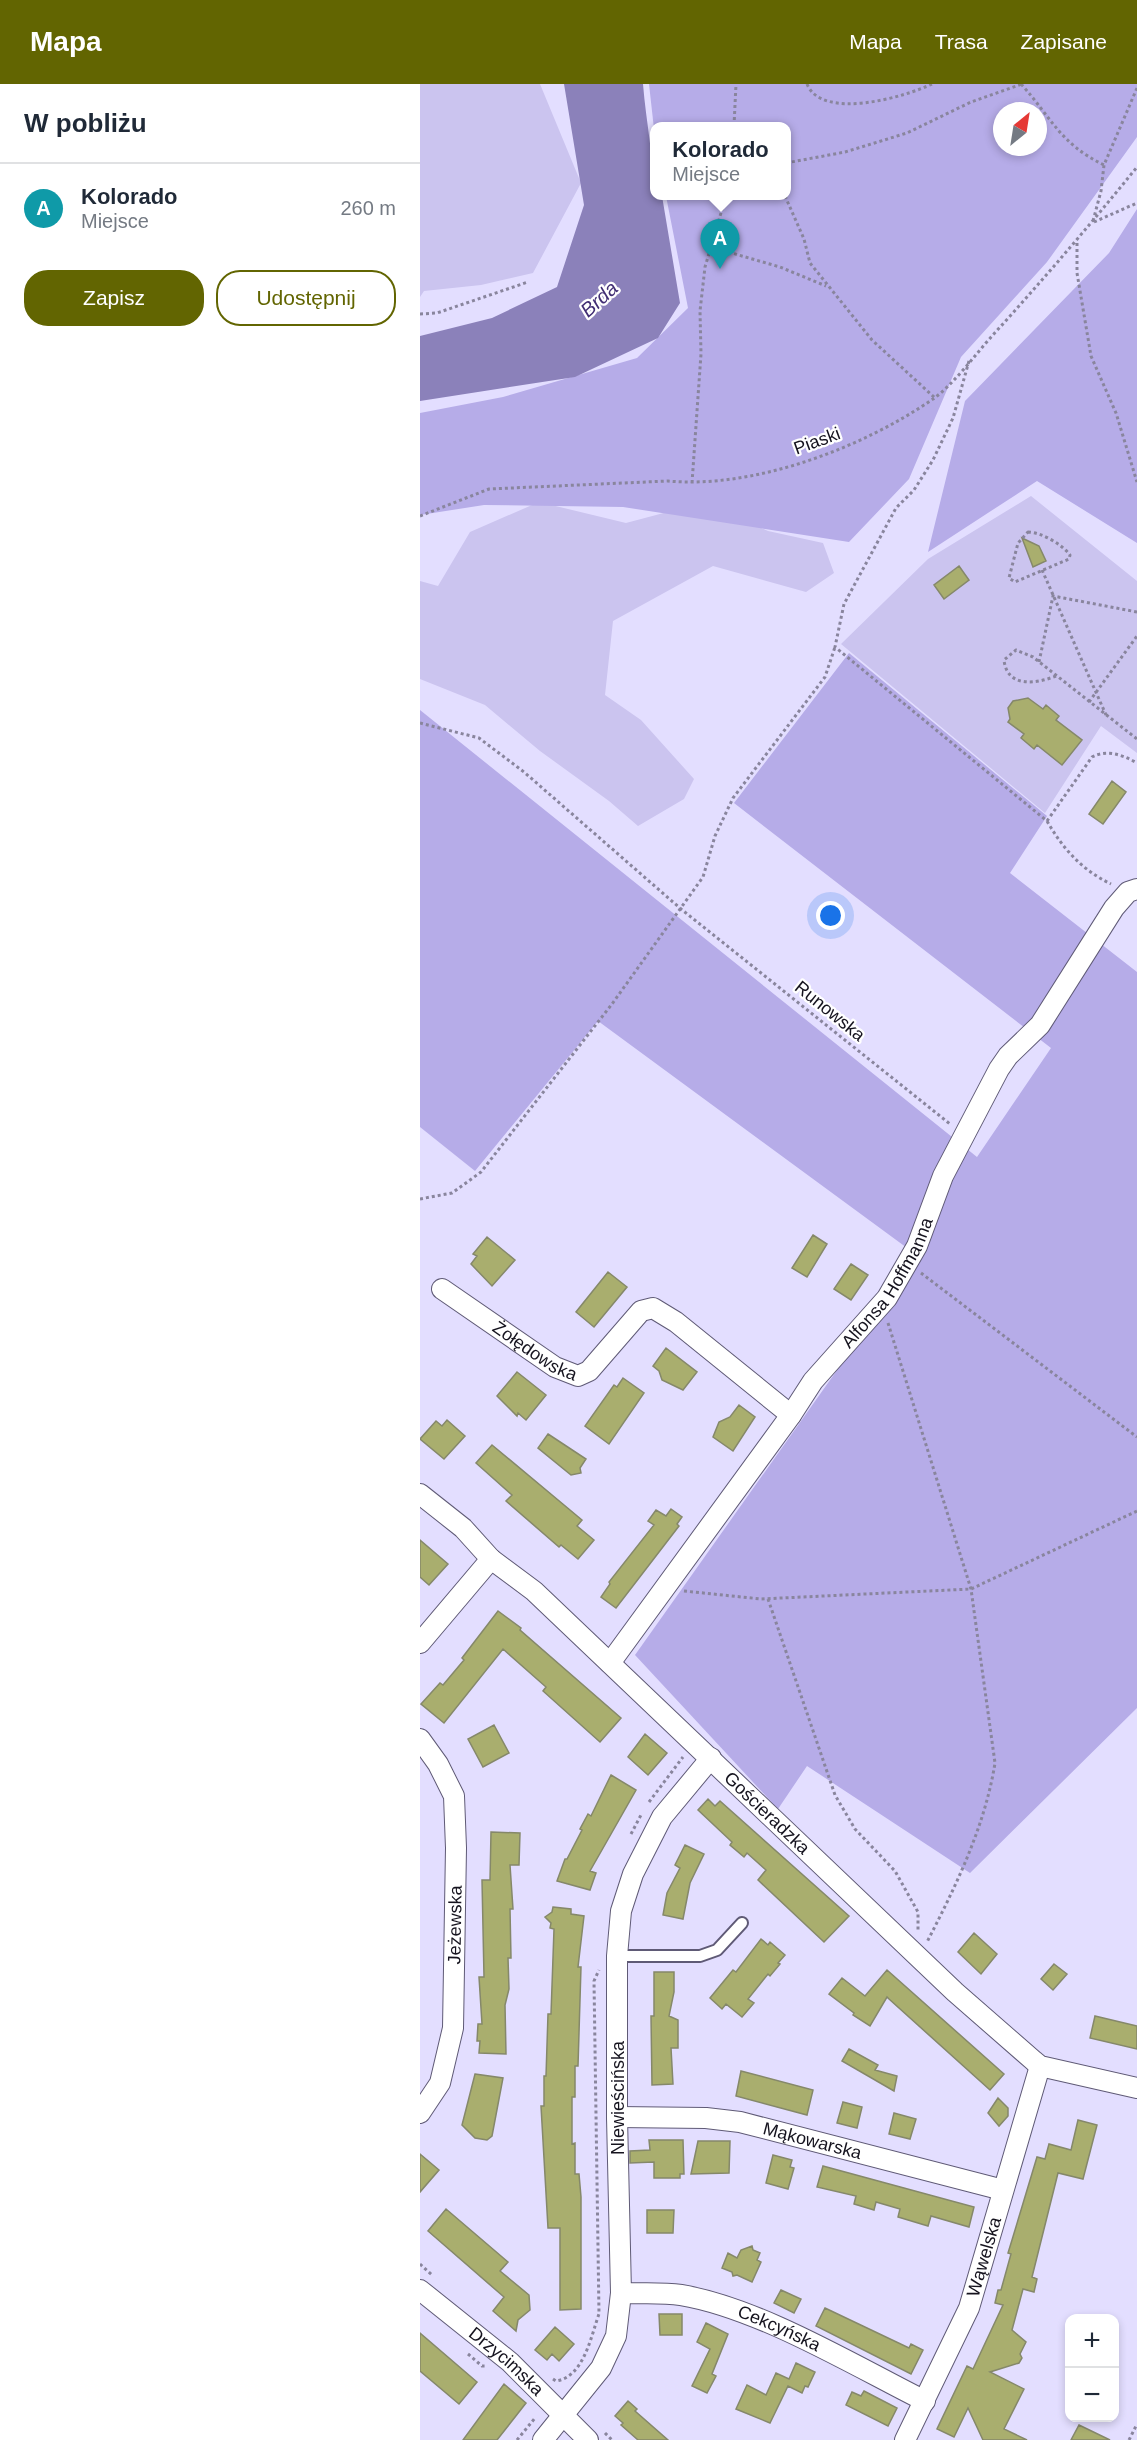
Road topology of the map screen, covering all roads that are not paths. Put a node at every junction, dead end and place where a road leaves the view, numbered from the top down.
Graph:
1 (1133, 890) edge
2 (442, 1289) dead end
3 (791, 1415) junction
4 (420, 1494) edge
5 (491, 1559) junction
6 (420, 1643) edge
7 (610, 1663) junction
8 (420, 1739) edge
9 (711, 1758) junction
10 (742, 1923) dead end
11 (617, 1956) junction
12 (1040, 2066) junction
13 (1137, 2088) edge
14 (420, 2113) edge
15 (617, 2117) junction
16 (1003, 2190) junction
17 (420, 2290) edge
18 (621, 2294) junction
19 (925, 2401) junction
20 (564, 2414) junction
21 (543, 2440) edge
22 (588, 2440) edge
23 (905, 2440) edge

1 - 3 street, Alfonsa Hoffmanna
2 - 3 street, Żołędowska
3 - 7 street, Alfonsa Hoffmanna
4 - 5 street, Gościeradzka
5 - 6 street
5 - 7 street, Gościeradzka
7 - 9 street, Gościeradzka
8 - 14 street, Jeżewska
9 - 11 street, Niewieścińska
9 - 12 street, Gościeradzka
10 - 11 lane
11 - 15 street, Niewieścińska
12 - 13 street, Gościeradzka
12 - 16 street, Wąwelska
15 - 16 street, Mąkowarska
15 - 18 street, Niewieścińska
16 - 19 street, Wąwelska
17 - 20 street, Drzycimska
18 - 19 street, Cekcyńska
18 - 20 street, Niewieścińska
19 - 23 street, Wąwelska
20 - 21 street, Niewieścińska
20 - 22 street, Drzycimska

